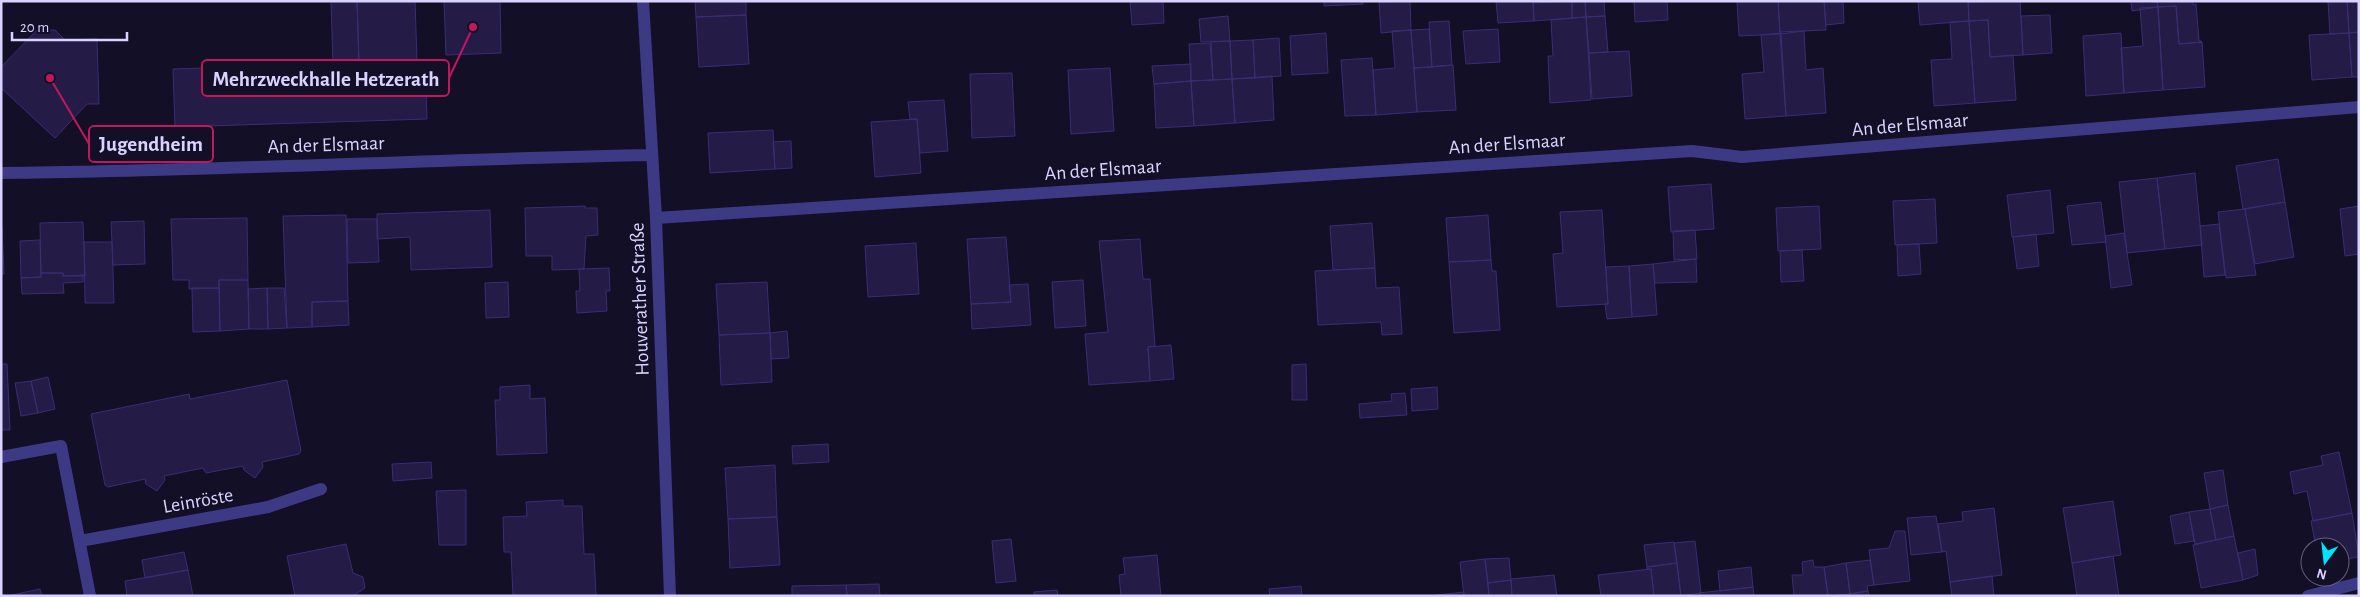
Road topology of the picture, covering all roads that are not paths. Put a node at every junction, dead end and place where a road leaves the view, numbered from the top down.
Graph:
1 (643, 1) edge
2 (2359, 107) edge
3 (652, 155) junction
4 (1, 173) edge
5 (656, 218) junction
6 (1, 457) edge
7 (321, 489) dead end
8 (80, 542) junction
9 (2359, 583) edge
10 (90, 596) edge
11 (670, 596) edge
12 (2308, 596) edge

1 - 3 street, Houverather Straße
2 - 5 street, An der Elsmaar
3 - 4 street, An der Elsmaar
3 - 5 street, Houverather Straße
5 - 11 street, Houverather Straße
6 - 8 street
7 - 8 street, Leinröste
8 - 10 street
9 - 12 street

